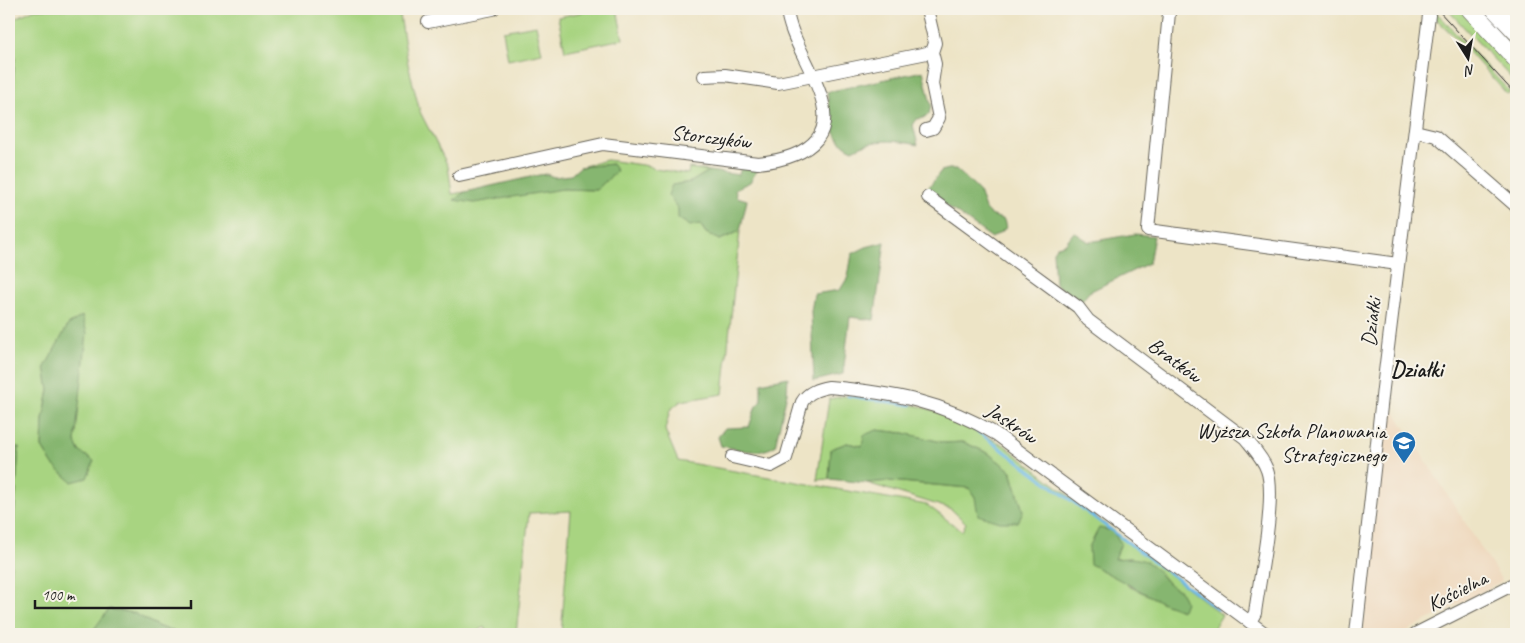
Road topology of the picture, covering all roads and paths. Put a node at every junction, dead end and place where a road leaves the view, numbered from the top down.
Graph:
1 (493, 9) edge
2 (787, 9) edge
3 (927, 9) edge
4 (1470, 9) edge
5 (1496, 9) edge
6 (1169, 13) dead end
7 (1429, 15) dead end
8 (428, 22) dead end
9 (1514, 25) edge
10 (1496, 37) junction
11 (932, 52) junction
12 (1516, 59) edge
13 (704, 76) dead end
14 (813, 78) junction
15 (926, 130) dead end
16 (1415, 130) junction
17 (459, 176) dead end
18 (928, 197) dead end
19 (1516, 206) edge
20 (1398, 264) junction
21 (732, 457) dead end
22 (1516, 583) edge
23 (1250, 622) junction
24 (1266, 634) edge
25 (1356, 634) edge
26 (1415, 634) edge

1 - 8 street
2 - 14 street, Storczyków
3 - 11 street
4 - 10 street
5 - 9 street
6 - 20 street
7 - 16 street, Działki
9 - 10 street
10 - 12 street
11 - 14 street
11 - 15 street
13 - 14 street
14 - 17 street, Storczyków
16 - 19 street
16 - 20 street, Działki
18 - 23 street, Bratków
20 - 25 street, Działki
21 - 23 street, Jaskrów
22 - 26 street, Kościelna
23 - 24 street, Jaskrów

